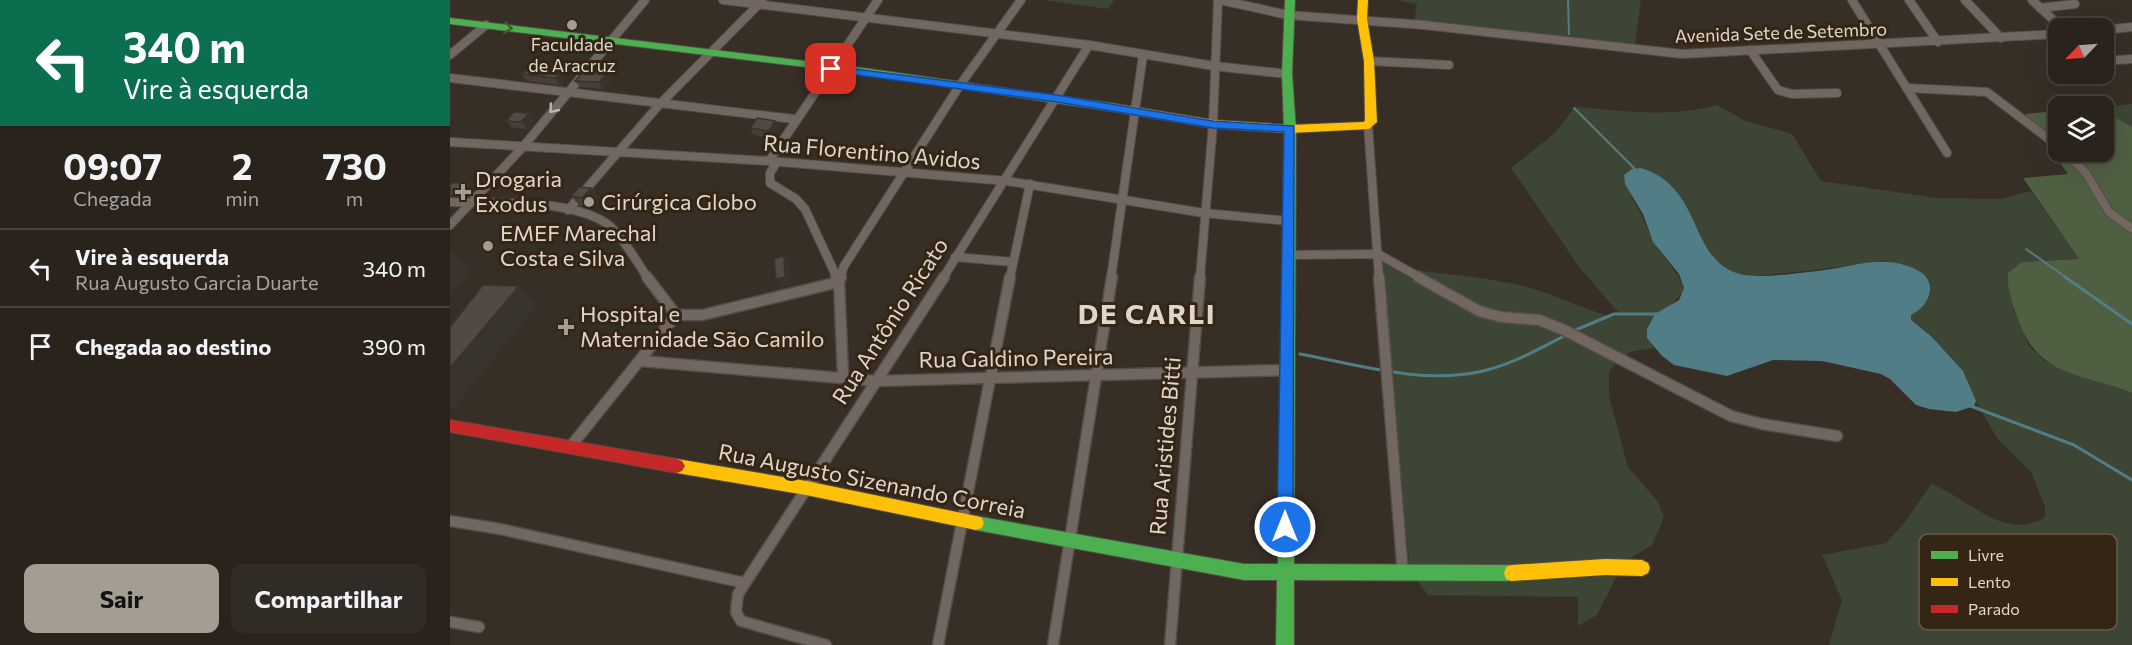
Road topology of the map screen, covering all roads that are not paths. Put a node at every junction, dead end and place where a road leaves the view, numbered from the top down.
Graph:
1 (645, 0) edge
2 (723, 0) edge
3 (878, 0) edge
4 (1021, 0) edge
5 (1219, 0) edge
6 (1290, 0) edge
7 (1363, 0) edge
8 (1852, 0) edge
9 (1909, 0) edge
10 (1965, 0) edge
11 (2032, 0) edge
12 (761, 2) edge
13 (2075, 4) dead end
14 (2040, 8) junction
15 (1288, 15) junction
16 (866, 17) junction
17 (2051, 18) edge
18 (1362, 19) junction
19 (450, 21) edge
20 (486, 25) junction
21 (2132, 27) edge
22 (2123, 28) junction
23 (2114, 29) edge
24 (999, 34) junction
25 (2048, 35) edge
26 (2132, 36) edge
27 (2001, 38) junction
28 (612, 42) junction
29 (1938, 42) junction
30 (1879, 44) junction
31 (1089, 45) junction
32 (1750, 50) junction
33 (713, 51) junction
34 (1143, 55) junction
35 (450, 56) edge
36 (2132, 59) edge
37 (2114, 60) edge
38 (1369, 61) junction
39 (1449, 65) dead end
40 (1214, 66) junction
41 (831, 69) junction
42 (1287, 75) junction
43 (450, 78) edge
44 (960, 85) junction
45 (1906, 88) junction
46 (1837, 93) dead end
47 (566, 94) junction
48 (1057, 98) junction
49 (659, 105) junction
50 (1134, 110) junction
51 (794, 119) junction
52 (1213, 124) junction
53 (1363, 126) junction
54 (1290, 129) junction
55 (2048, 138) edge
56 (450, 142) edge
57 (522, 148) junction
58 (617, 152) junction
59 (1947, 153) dead end
60 (773, 161) junction
61 (2076, 162) edge
62 (905, 172) junction
63 (1007, 181) junction
64 (1030, 184) junction
65 (1124, 199) junction
66 (450, 202) edge
67 (470, 204) junction
68 (568, 210) junction
69 (1204, 213) junction
70 (1289, 221) junction
71 (450, 225) edge
72 (2131, 228) edge
73 (1378, 254) junction
74 (1289, 255) junction
75 (955, 257) junction
76 (1013, 262) junction
77 (839, 282) junction
78 (675, 315) junction
79 (641, 361) junction
80 (1286, 370) junction
81 (1191, 374) junction
82 (843, 376) junction
83 (989, 376) junction
84 (1095, 376) junction
85 (876, 381) junction
86 (450, 426) edge
87 (1837, 436) dead end
88 (571, 446) junction
89 (806, 488) junction
90 (961, 520) junction
91 (450, 521) edge
92 (1070, 542) junction
93 (1176, 558) junction
94 (1642, 568) dead end
95 (1285, 572) junction
96 (1403, 574) junction
97 (745, 584) junction
98 (450, 622) edge
99 (479, 627) dead end
100 (826, 645) edge
101 (938, 645) edge
102 (1053, 645) edge
103 (1170, 645) edge
104 (1285, 645) edge

1 - 28 street
2 - 12 street
3 - 16 street
4 - 24 street
5 - 15 street, Avenida Sete de Setembro
5 - 40 street, Rua Aristides Bitti
6 - 15 street
7 - 18 street
8 - 30 street
9 - 29 street
10 - 27 street
11 - 14 street
12 - 16 street
12 - 33 street
13 - 14 street
14 - 17 street
15 - 18 street, Avenida Sete de Setembro
15 - 42 street
16 - 24 street
16 - 41 street
18 - 32 street, Avenida Sete de Setembro
18 - 38 street
19 - 20 street
20 -> 28 street
20 - 35 street
21 - 22 street
22 - 23 street
22 - 26 street
24 - 31 street
24 - 44 street
25 - 27 street, Avenida Sete de Setembro
27 - 29 street, Avenida Sete de Setembro
28 - 33 street
28 - 47 street
29 - 30 street, Avenida Sete de Setembro
30 - 32 street, Avenida Sete de Setembro
30 - 45 street
31 - 34 street
31 - 48 street, Rua Antônio Ricato
32 - 46 street
33 - 41 street
33 - 49 street
34 - 40 street
34 - 50 street
36 - 37 street
38 - 39 street
38 - 53 street
40 - 42 street
40 - 52 street, Rua Aristides Bitti
41 - 44 street
41 - 51 street
42 - 54 street
43 - 47 street
44 - 48 street
44 - 62 street
45 - 55 street
45 - 59 street
47 - 49 street
47 -> 57 street
48 - 50 street
48 - 63 street, Rua Antônio Ricato
49 - 51 street
49 - 58 street
50 - 52 street
50 - 65 street
51 - 60 street
52 - 54 street
52 - 69 street, Rua Aristides Bitti
53 - 54 street
53 - 73 street
54 - 70 street
56 - 57 street, Rua Florentino Avidos
57 - 58 street, Rua Florentino Avidos
57 - 67 street
58 - 60 street, Rua Florentino Avidos
58 - 68 street
60 - 62 street, Rua Florentino Avidos
60 - 77 street
61 - 72 street
62 - 63 street, Rua Florentino Avidos
62 - 77 street
63 - 64 street, Rua Florentino Avidos
63 - 75 street, Rua Antônio Ricato
64 - 65 street, Rua Florentino Avidos
64 - 76 street
65 - 69 street, Rua Florentino Avidos
65 - 84 street
66 - 67 street
67 - 68 street
67 - 71 street
68 - 78 street
69 - 70 street, Rua Florentino Avidos
69 - 81 street, Rua Aristides Bitti
70 - 74 street
73 - 74 street
73 - 87 street
73 - 96 street
74 - 80 street
75 - 76 street
75 - 85 street, Rua Antônio Ricato
76 - 83 street
77 - 78 street
77 - 82 street
78 - 79 street
79 - 82 street, Rua Galdino Pereira
79 - 88 street
80 - 81 street, Rua Galdino Pereira
80 - 95 street
81 - 84 street, Rua Galdino Pereira
81 - 93 street, Rua Aristides Bitti
82 - 85 street, Rua Galdino Pereira
83 - 84 street, Rua Galdino Pereira
83 - 85 street, Rua Galdino Pereira
83 - 90 street
84 - 92 street
85 - 89 street, Rua Antônio Ricato
86 - 88 street, Rua Augusto Sizenando Correia
88 - 89 street, Rua Augusto Sizenando Correia
89 - 90 street, Rua Augusto Sizenando Correia
89 - 97 street, Rua Antônio Ricato
90 - 92 street, Rua Augusto Sizenando Correia
90 - 101 street
91 - 97 street
92 - 93 street, Rua Augusto Sizenando Correia
92 - 102 street
93 - 95 street, Rua Augusto Sizenando Correia
93 - 103 street, Rua Aristides Bitti
94 - 96 street, Rua Augusto Sizenando Correia
95 - 96 street, Rua Augusto Sizenando Correia
95 - 104 street
97 - 100 street, Rua Antônio Ricato
98 - 99 street

